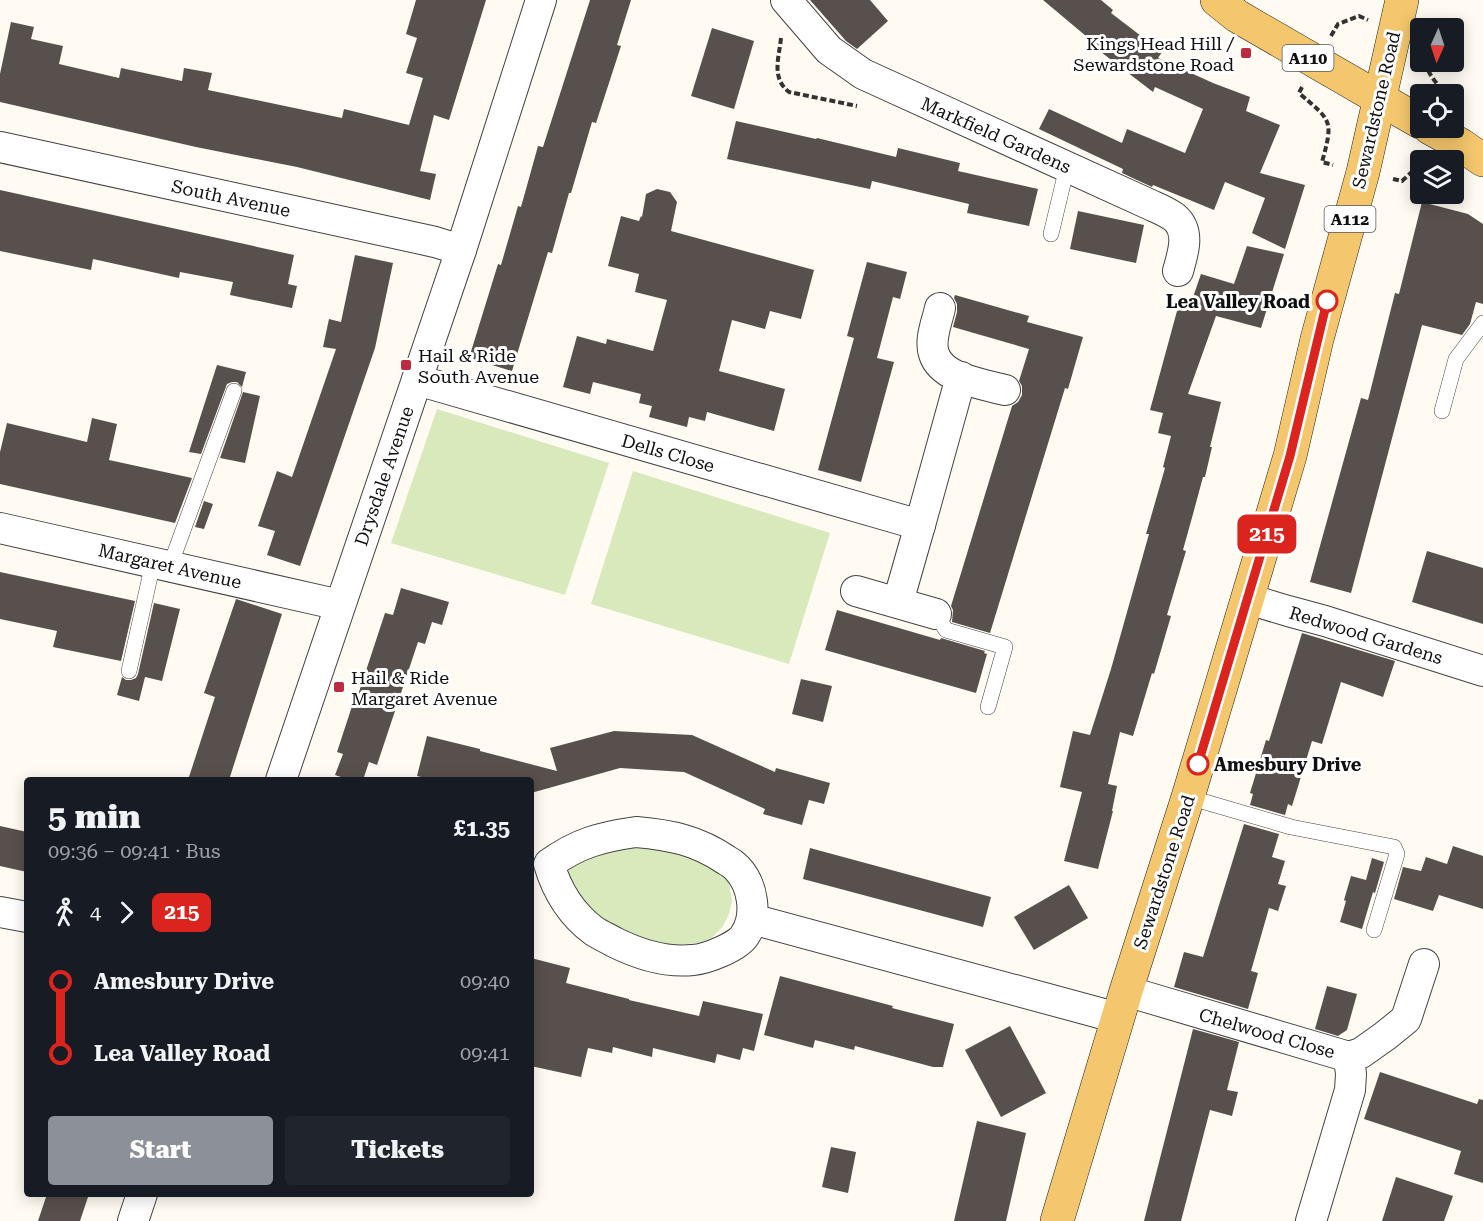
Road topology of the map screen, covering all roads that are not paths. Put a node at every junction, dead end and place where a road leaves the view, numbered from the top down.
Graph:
1 (541, 0) edge
2 (786, 0) edge
3 (1217, 0) edge
4 (1402, 0) edge
5 (1380, 99) junction
6 (1410, 116) edge
7 (1448, 138) edge
8 (0, 147) edge
9 (1483, 160) edge
10 (1067, 167) junction
11 (1051, 234) dead end
12 (461, 250) junction
13 (1178, 271) dead end
14 (940, 308) dead end
15 (1483, 323) edge
16 (961, 377) junction
17 (417, 380) junction
18 (1005, 390) dead end
19 (234, 391) dead end
20 (1442, 411) dead end
21 (920, 525) junction
22 (0, 528) edge
23 (162, 564) junction
24 (856, 591) dead end
25 (1248, 599) junction
26 (898, 602) junction
27 (340, 605) junction
28 (936, 614) joint
29 (129, 671) dead end
30 (1483, 671) edge
31 (988, 706) dead end
32 (281, 777) edge
33 (1188, 797) junction
34 (540, 862) edge
35 (0, 912) edge
36 (24, 916) edge
37 (752, 919) junction
38 (1374, 930) dead end
39 (1424, 964) dead end
40 (1122, 1005) junction
41 (1349, 1057) junction
42 (141, 1197) edge
43 (133, 1221) edge
44 (1057, 1221) edge
45 (1311, 1221) edge

1 - 12 street, Drysdale Avenue
2 - 10 street, Markfield Gardens
3 - 5 main road, A110
4 - 5 main road, Sewardstone Road / A112
5 - 6 main road, A110
5 - 25 main road, Sewardstone Road / A112
7 - 9 main road
8 - 12 street, South Avenue
10 - 11 lane
10 - 13 street, Markfield Gardens
12 - 17 street, Drysdale Avenue
14 - 16 street
15 - 20 lane
16 - 18 street
16 - 21 street
17 - 21 street, Dells Close
17 - 27 street, Drysdale Avenue
19 - 23 lane
21 - 26 street
22 - 23 street, Margaret Avenue
23 - 27 street, Margaret Avenue
23 - 29 lane
24 - 26 street
25 - 30 street, Redwood Gardens
25 - 33 main road, Sewardstone Road / A112
26 - 28 street
27 - 32 street, Drysdale Avenue
28 - 31 lane
33 - 38 lane
33 - 40 main road, Sewardstone Road / A112
34 - 37 street
34 - 37 street
35 - 36 street
37 - 40 street
39 - 41 street
40 - 41 street, Chelwood Close
40 - 44 main road, Sewardstone Road / A112
41 - 45 street, Chelwood Close
42 - 43 street

